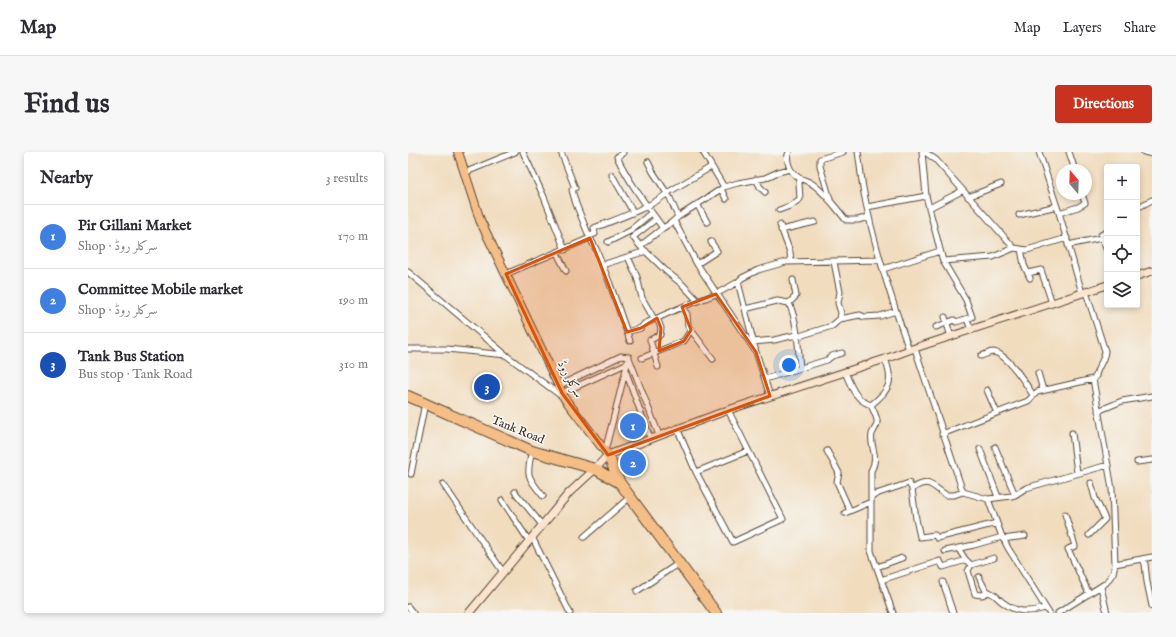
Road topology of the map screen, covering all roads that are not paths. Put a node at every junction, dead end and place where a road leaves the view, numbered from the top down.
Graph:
1 (458, 152) edge
2 (515, 152) edge
3 (522, 152) edge
4 (561, 152) edge
5 (623, 152) edge
6 (703, 152) edge
7 (789, 152) edge
8 (843, 152) edge
9 (858, 152) edge
10 (924, 152) edge
11 (1039, 152) edge
12 (1069, 152) edge
13 (1144, 152) edge
14 (1152, 154) edge
15 (648, 162) dead end
16 (1072, 164) edge
17 (711, 167) junction
18 (790, 169) junction
19 (464, 173) junction
20 (612, 175) dead end
21 (756, 179) junction
22 (800, 179) junction
23 (1002, 184) dead end
24 (722, 188) junction
25 (962, 191) junction
26 (765, 192) dead end
27 (667, 193) junction
28 (926, 196) junction
29 (968, 197) junction
30 (726, 199) dead end
31 (830, 200) junction
32 (1084, 200) edge
33 (1152, 200) edge
34 (697, 204) junction
35 (647, 206) junction
36 (1057, 206) junction
37 (1140, 206) edge
38 (867, 207) junction
39 (929, 208) junction
40 (779, 210) dead end
41 (633, 212) junction
42 (651, 213) junction
43 (1059, 213) junction
44 (1019, 215) dead end
45 (870, 217) junction
46 (656, 219) junction
47 (676, 219) junction
48 (707, 222) dead end
49 (815, 222) dead end
50 (663, 228) junction
51 (1104, 234) edge
52 (589, 237) junction
53 (1067, 238) junction
54 (1102, 238) junction
55 (608, 242) dead end
56 (712, 242) dead end
57 (1104, 243) edge
58 (1068, 245) junction
59 (640, 246) junction
60 (1014, 248) junction
61 (1021, 249) junction
62 (565, 250) junction
63 (940, 250) junction
64 (646, 251) junction
65 (558, 253) junction
66 (628, 258) junction
67 (880, 260) junction
68 (943, 261) junction
69 (792, 262) junction
70 (834, 262) junction
71 (602, 264) junction
72 (697, 264) junction
73 (883, 269) junction
74 (566, 271) dead end
75 (1152, 271) edge
76 (408, 272) edge
77 (506, 274) junction
78 (1140, 275) edge
79 (793, 280) dead end
80 (738, 282) junction
81 (1104, 286) edge
82 (1084, 292) junction
83 (716, 294) junction
84 (698, 301) junction
85 (788, 303) junction
86 (1052, 303) junction
87 (682, 307) junction
88 (745, 309) junction
89 (896, 311) junction
90 (945, 317) dead end
91 (656, 319) junction
92 (840, 319) junction
93 (966, 319) junction
94 (947, 323) junction
95 (936, 327) dead end
96 (691, 330) junction
97 (971, 330) junction
98 (627, 332) junction
99 (796, 336) junction
100 (952, 337) junction
101 (630, 342) dead end
102 (753, 342) junction
103 (408, 349) edge
104 (912, 350) junction
105 (756, 352) junction
106 (842, 352) dead end
107 (654, 354) junction
108 (507, 356) junction
109 (981, 356) dead end
110 (642, 358) dead end
111 (713, 359) dead end
112 (885, 359) junction
113 (628, 360) junction
114 (658, 367) dead end
115 (800, 368) junction
116 (626, 371) junction
117 (845, 372) junction
118 (1038, 373) dead end
119 (765, 379) junction
120 (1093, 379) junction
121 (987, 390) dead end
122 (1043, 390) junction
123 (562, 393) junction
124 (1033, 395) junction
125 (408, 396) edge
126 (770, 396) junction
127 (1152, 396) edge
128 (425, 403) junction
129 (871, 405) junction
130 (728, 410) junction
131 (1098, 412) junction
132 (997, 413) junction
133 (677, 428) junction
134 (942, 434) junction
135 (1072, 434) dead end
136 (660, 435) junction
137 (650, 438) junction
138 (995, 447) dead end
139 (980, 449) dead end
140 (532, 451) junction
141 (748, 451) junction
142 (827, 451) dead end
143 (606, 453) junction
144 (1152, 460) edge
145 (1137, 462) dead end
146 (1108, 465) junction
147 (595, 469) junction
148 (696, 472) junction
149 (1077, 473) junction
150 (411, 474) dead end
151 (620, 483) junction
152 (1091, 483) dead end
153 (443, 484) dead end
154 (912, 489) junction
155 (515, 492) dead end
156 (963, 492) junction
157 (1014, 495) junction
158 (542, 496) dead end
159 (630, 497) junction
160 (998, 497) junction
161 (988, 498) junction
162 (502, 500) dead end
163 (871, 500) junction
164 (1065, 514) dead end
165 (1113, 517) junction
166 (1105, 518) junction
167 (997, 523) junction
168 (542, 526) junction
169 (1089, 535) dead end
170 (1025, 536) dead end
171 (584, 537) dead end
172 (1002, 538) junction
173 (530, 539) junction
174 (958, 548) junction
175 (945, 551) dead end
176 (1152, 557) edge
177 (902, 558) dead end
178 (994, 558) dead end
179 (1143, 559) junction
180 (966, 560) junction
181 (679, 563) junction
182 (1115, 564) junction
183 (971, 565) junction
184 (876, 567) junction
185 (503, 572) junction
186 (978, 577) dead end
187 (881, 580) junction
188 (943, 582) dead end
189 (1101, 587) junction
190 (637, 591) dead end
191 (989, 592) junction
192 (1089, 594) junction
193 (1152, 606) edge
194 (408, 607) edge
195 (1045, 608) junction
196 (413, 613) edge
197 (468, 613) edge
198 (570, 613) edge
199 (716, 613) edge
200 (893, 613) edge
201 (953, 613) edge
202 (1048, 613) edge
203 (1058, 613) edge
204 (1107, 613) edge

1 - 19 main road, سرکلر روڈ
2 - 19 street
3 - 62 street
4 - 52 street
5 - 35 street
6 - 17 street
7 - 18 street
8 - 31 street
9 - 38 street
10 - 25 street
10 - 28 street
11 - 36 street
12 - 16 street
13 - 14 street
15 - 27 street
17 - 24 street
17 - 27 street
18 - 21 street
18 - 22 street
19 - 77 main road, سرکلر روڈ
20 - 41 street
21 - 24 street
21 - 26 street
22 - 31 street
22 - 40 street
23 - 29 street
24 - 30 street
24 - 34 street
25 - 29 street
25 - 39 street
27 - 35 street
27 - 47 street
28 - 38 street
28 - 39 street
29 - 60 street
31 - 45 street
32 - 43 street
33 - 37 street
34 - 47 street
34 - 48 street
35 - 41 street
35 - 42 street
36 - 43 street
36 - 44 street
38 - 45 street
39 - 63 street
41 - 52 street
42 - 46 street
42 - 55 street
43 - 53 street
45 - 67 street
46 - 50 street
46 - 59 street
47 - 50 street
47 - 72 street
49 - 69 street
50 - 59 street
51 - 54 street
52 - 62 street
52 - 71 street
53 - 58 street
53 - 61 street
54 - 57 street
54 - 58 street
56 - 72 street
58 - 82 street
59 - 64 street
60 - 61 street
60 - 68 street
61 - 86 street
62 - 65 street
63 - 68 street
63 - 73 street
64 - 66 street
64 - 84 street
65 - 74 street
65 - 77 street
66 - 71 street
66 - 91 street
67 - 70 street
67 - 73 street
68 - 93 street
69 - 70 street
69 - 80 street
70 - 92 street
71 - 98 street
72 - 83 street
73 - 89 street
75 - 78 main road
76 - 108 street
77 - 123 main road, سرکلر روڈ
79 - 85 street
80 - 83 street
80 - 88 street
81 - 82 main road
82 - 86 main road
82 - 120 street
83 - 84 street
83 - 105 street
84 - 87 street
85 - 88 street
85 - 99 street
86 - 97 main road
87 - 91 street
87 - 96 street
88 - 102 street
89 - 92 street
89 - 104 street
90 - 94 street
91 - 98 street
91 - 107 street
92 - 99 street
93 - 94 street
93 - 97 street
94 - 95 street
94 - 100 street
96 - 107 street
96 - 111 street
97 - 100 main road
98 - 101 street
99 - 102 street
99 - 115 street
100 - 104 main road
102 - 105 street
103 - 108 street
104 - 112 main road
104 - 134 street
105 - 119 street
106 - 115 street
107 - 110 street
107 - 114 street
108 - 123 street
109 - 124 street
112 - 117 main road
112 - 129 street
113 - 116 street
113 - 123 street
113 - 123 street
113 - 136 street
115 - 119 street
116 - 137 street
116 - 143 street
117 - 126 main road
117 - 129 street
118 - 122 street
119 - 126 street
120 - 122 street
120 - 131 street
121 - 132 street
122 - 124 street
123 - 143 main road, سرکلر روڈ
124 - 132 street
125 - 128 highway, Tank Road
126 - 130 main road
127 - 131 street
128 - 140 highway, Tank Road
128 - 150 street
129 - 163 street
130 - 133 main road
130 - 141 street
131 - 146 street
132 - 134 street
133 - 136 main road
133 - 148 street
134 - 156 street
135 - 149 street
136 - 137 main road
137 - 143 main road
138 - 157 street
139 - 160 street
140 - 147 highway, Tank Road
140 - 158 street
141 - 148 street
141 - 148 street
142 - 163 street
143 - 147 main road
143 - 151 highway, سرکلر روڈ
144 - 145 street
146 - 149 street
146 - 165 street
147 - 151 highway, Tank Road
147 - 168 main road
149 - 157 street
151 - 159 highway, سرکلر روڈ
152 - 166 street
153 - 185 street
154 - 156 street
154 - 163 street
154 - 167 street
155 - 168 street
156 - 161 street
157 - 160 street
159 - 171 street
159 - 181 highway, سرکلر روڈ
160 - 161 street
161 - 167 street
162 - 173 street
163 - 184 street
164 - 192 street
165 - 166 street
165 - 182 street
166 - 169 street
167 - 172 street
168 - 173 main road
170 - 172 street
172 - 174 street
172 - 195 street
173 - 185 main road
173 - 198 street
174 - 175 street
174 - 180 street
176 - 179 street
177 - 184 street
178 - 183 street
179 - 182 street
179 - 193 street
180 - 183 street
180 - 187 street
181 - 190 street
181 - 199 highway, سرکلر روڈ
182 - 189 street
183 - 191 street
184 - 187 street
185 - 197 main road
186 - 191 street
187 - 200 street
188 - 201 street
189 - 192 street
189 - 204 street
191 - 195 street
192 - 203 street
194 - 196 street
195 - 202 street

